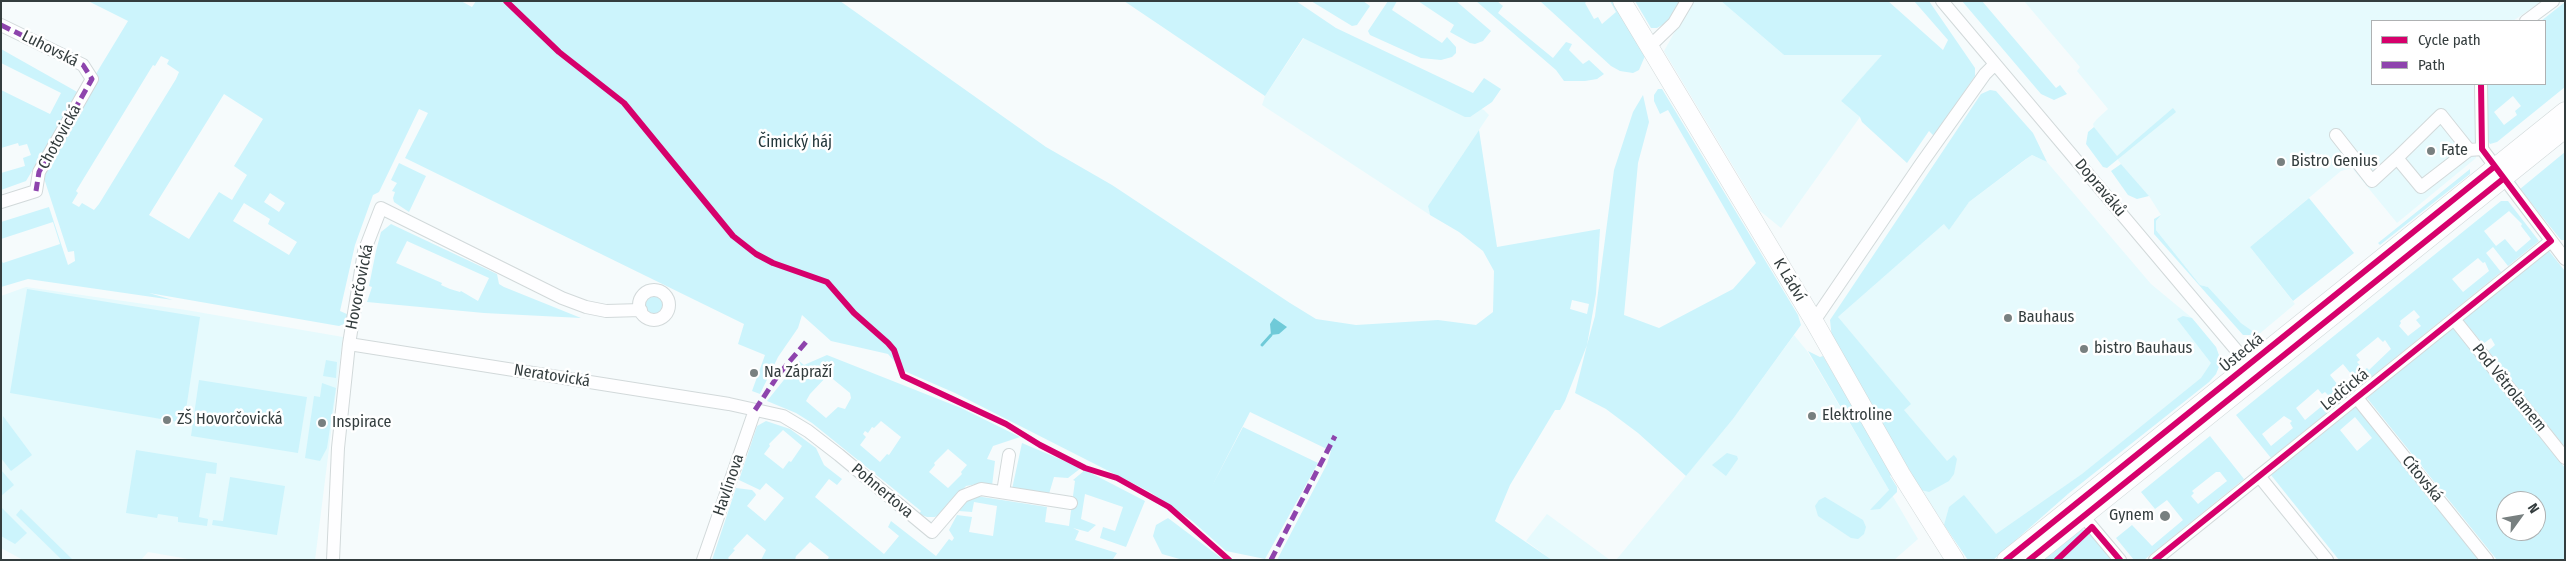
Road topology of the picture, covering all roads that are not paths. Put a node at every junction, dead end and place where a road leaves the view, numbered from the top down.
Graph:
1 (1622, 1) edge
2 (1687, 1) edge
3 (1942, 1) edge
4 (2553, 1) edge
5 (2538, 6) edge
6 (2527, 20) edge
7 (1, 25) edge
8 (1649, 47) junction
9 (1994, 64) junction
10 (92, 79) joint
11 (2481, 85) edge
12 (2565, 111) edge
13 (2565, 130) edge
14 (2336, 134) dead end
15 (2475, 150) junction
16 (2397, 158) junction
17 (2498, 173) junction
18 (1, 202) edge
19 (2551, 241) junction
20 (2565, 258) edge
21 (640, 310) dead end
22 (2454, 319) junction
23 (1814, 321) junction
24 (350, 344) junction
25 (2253, 371) junction
26 (2357, 398) junction
27 (755, 410) junction
28 (1009, 455) dead end
29 (2565, 458) edge
30 (2260, 476) junction
31 (1003, 492) junction
32 (1071, 503) dead end
33 (2083, 516) junction
34 (333, 560) edge
35 (703, 560) edge
36 (1955, 560) edge
37 (2006, 560) edge
38 (2029, 560) edge
39 (2120, 560) edge
40 (2155, 560) edge
41 (2327, 560) edge
42 (2487, 560) edge

1 - 8 main road, K Ládví
2 - 8 street
3 - 9 street, Dopraváků
4 - 5 street
5 - 6 street
7 - 10 street, Luhovská
8 - 23 main road, K Ládví
9 - 23 street
9 - 25 street, Dopraváků
10 - 18 street, Chotovická
11 - 15 street
12 - 17 main road, Ústecká
13 - 17 main road, Ústecká
14 - 16 street
15 - 16 street
15 - 16 street
15 - 17 street
17 - 19 street
17 - 25 main road, Ústecká
19 - 20 street
19 - 22 street, Ledčická
21 - 24 street, Hovorčovická
22 - 26 street, Ledčická
22 - 29 street, Pod Větrolamem
23 - 36 main road, K Ládví
24 - 27 street, Neratovická
24 - 34 street, Hovorčovická
25 - 33 main road, Ústecká
25 - 37 main road, Ústecká
26 - 30 street, Ledčická
26 - 42 street, Cítovská
27 - 31 street, Pohnertova
27 - 35 street, Havlínova
28 - 31 street
30 - 40 street, Ledčická
30 - 41 street
31 - 32 street, Pohnertova
33 - 38 main road, Ústecká
33 - 39 street

